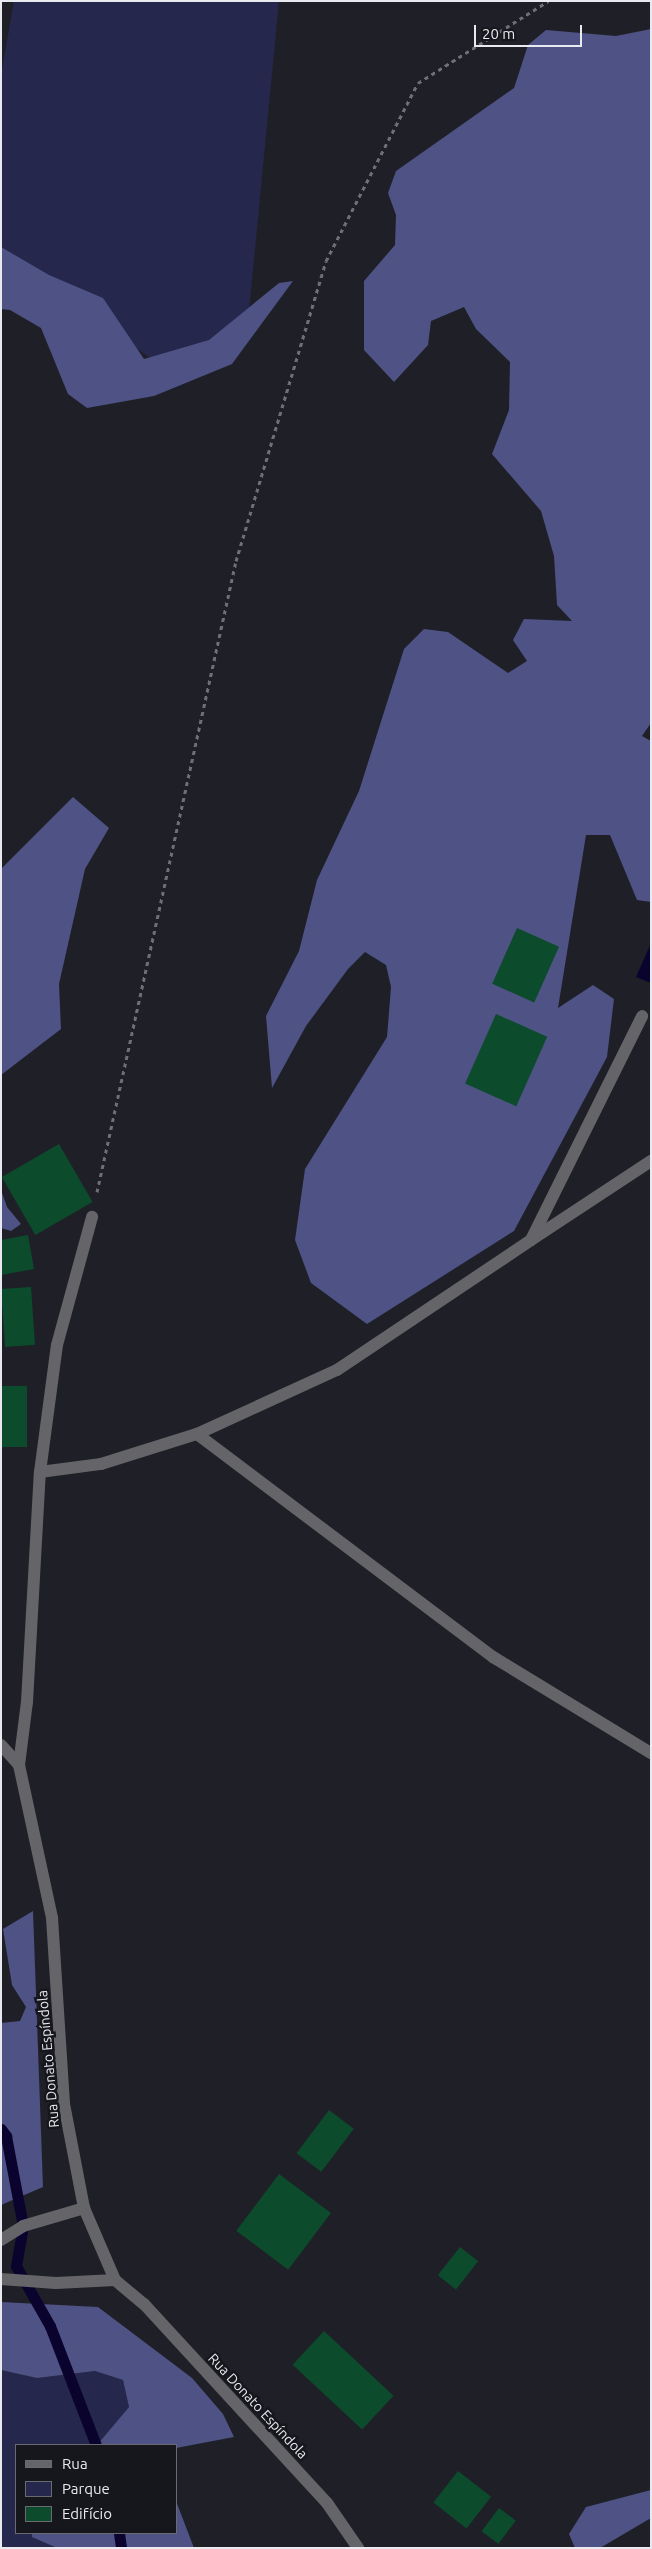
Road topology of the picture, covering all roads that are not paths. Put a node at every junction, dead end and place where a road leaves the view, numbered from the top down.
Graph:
1 (642, 1016) dead end
2 (651, 1161) edge
3 (92, 1217) road end
4 (531, 1240) junction
5 (197, 1434) junction
6 (40, 1472) junction
7 (1, 1745) edge
8 (651, 1753) edge
9 (19, 1764) junction
10 (84, 2208) junction
11 (1, 2240) edge
12 (1, 2278) edge
13 (115, 2280) junction
14 (358, 2548) edge

1 - 4 street
2 - 4 street
3 - 6 street
4 - 5 street
5 - 6 street
5 - 8 street
6 - 9 street
7 - 9 street
9 - 10 street, Rua Donato Espíndola
10 - 11 street
10 - 13 street, Rua Donato Espíndola
12 - 13 street
13 - 14 street, Rua Donato Espíndola

